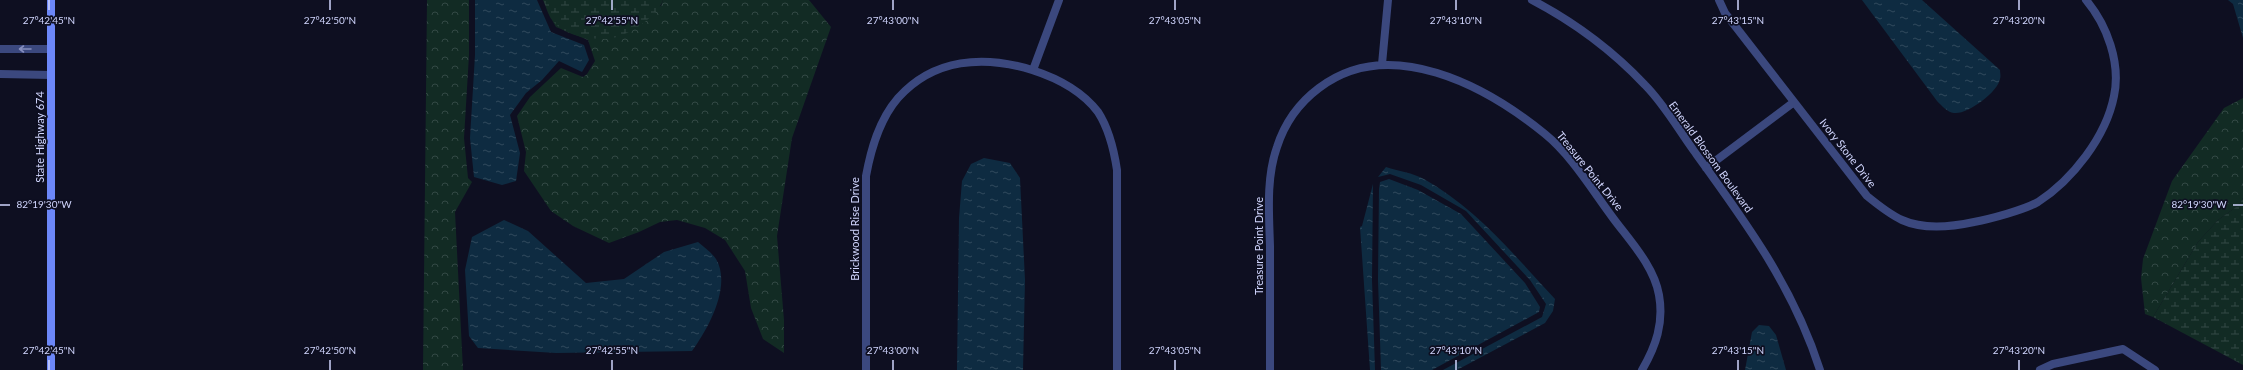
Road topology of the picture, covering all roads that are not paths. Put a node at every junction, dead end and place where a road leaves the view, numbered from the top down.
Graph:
1 (51, 0) edge
2 (1059, 0) edge
3 (1388, 0) edge
4 (1532, 0) edge
5 (1719, 0) edge
6 (2086, 0) edge
7 (0, 49) edge
8 (51, 49) junction
9 (1382, 64) junction
10 (1033, 70) junction
11 (0, 74) edge
12 (50, 74) junction
13 (1794, 102) junction
14 (1706, 168) junction
15 (51, 370) edge
16 (866, 370) edge
17 (1117, 370) edge
18 (1270, 370) edge
19 (1642, 370) edge
20 (1820, 370) edge
21 (2040, 370) edge
22 (2155, 370) edge

1 - 8 main road, State Highway 674
2 - 10 street
3 - 9 street
4 - 14 street, Emerald Blossom Boulevard
5 - 13 street, Ivory Stone Drive
6 - 13 street, Ivory Stone Drive
8 -> 7 street
8 - 12 main road, State Highway 674
9 - 18 street, Treasure Point Drive
9 - 19 street, Treasure Point Drive
10 - 16 street, Brickwood Rise Drive
10 - 17 street, Brickwood Rise Drive
11 - 12 street
12 - 15 main road, State Highway 674
13 - 14 street
14 - 20 street, Emerald Blossom Boulevard
21 - 22 street

